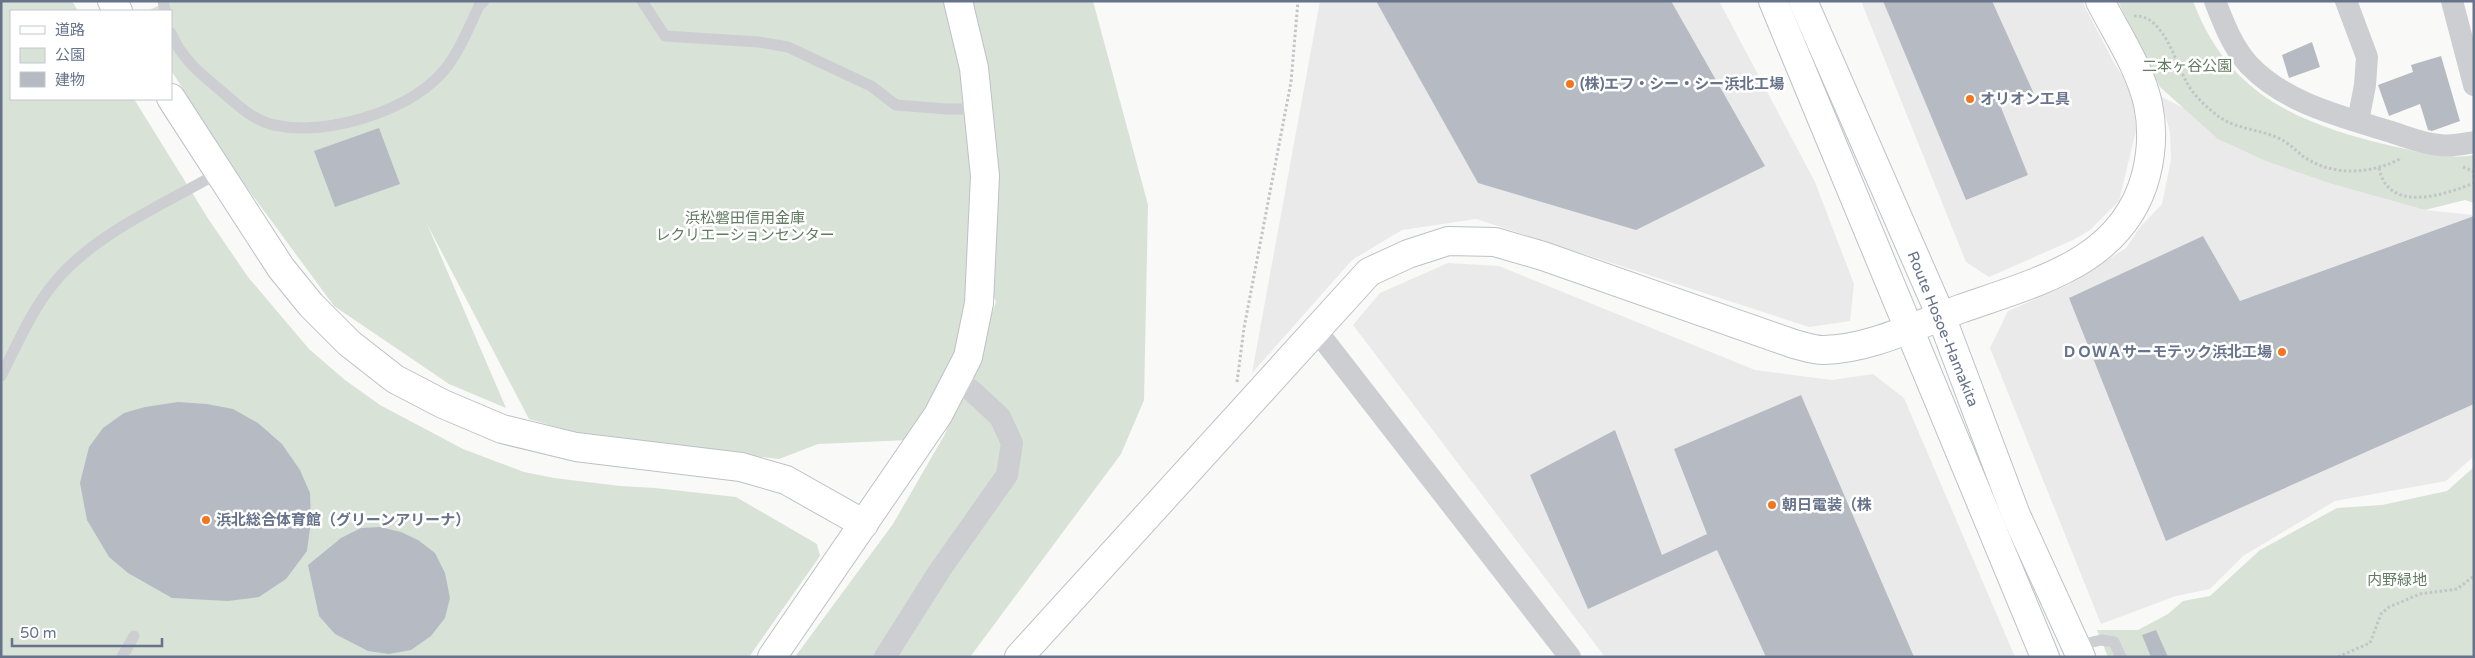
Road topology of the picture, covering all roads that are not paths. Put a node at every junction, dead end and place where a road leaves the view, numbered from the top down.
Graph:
1 (484, 1) edge
2 (642, 1) edge
3 (958, 1) edge
4 (1773, 1) edge
5 (1803, 1) edge
6 (2100, 1) edge
7 (2215, 1) edge
8 (2346, 1) edge
9 (2452, 1) edge
10 (172, 36) edge
11 (2474, 85) edge
12 (172, 100) edge
13 (978, 109) junction
14 (2358, 122) junction
15 (2474, 142) edge
16 (218, 173) junction
17 (1940, 316) junction
18 (1910, 329) junction
19 (1316, 330) junction
20 (1, 376) edge
21 (956, 380) junction
22 (864, 524) junction
23 (134, 636) dead end
24 (2078, 652) edge
25 (122, 657) edge
26 (772, 657) edge
27 (886, 657) edge
28 (1019, 657) edge
29 (1570, 657) edge
30 (2045, 657) edge
31 (2121, 657) edge

1 - 10 lane
2 - 13 lane
3 - 13 street
4 - 18 street, Route Hosoe-Hamakita
5 - 17 street, Route Hosoe-Hamakita
6 - 17 street
7 - 14 street
8 - 14 street
9 - 11 street
12 - 16 street
13 - 21 street
14 - 15 street
16 - 20 lane
16 - 22 street
17 - 18 street
17 - 24 street, Route Hosoe-Hamakita
18 - 19 street
18 - 30 street, Route Hosoe-Hamakita
19 - 28 street
19 - 29 street
21 - 22 street
21 - 27 street
22 - 26 street
23 - 25 lane
24 - 31 lane

